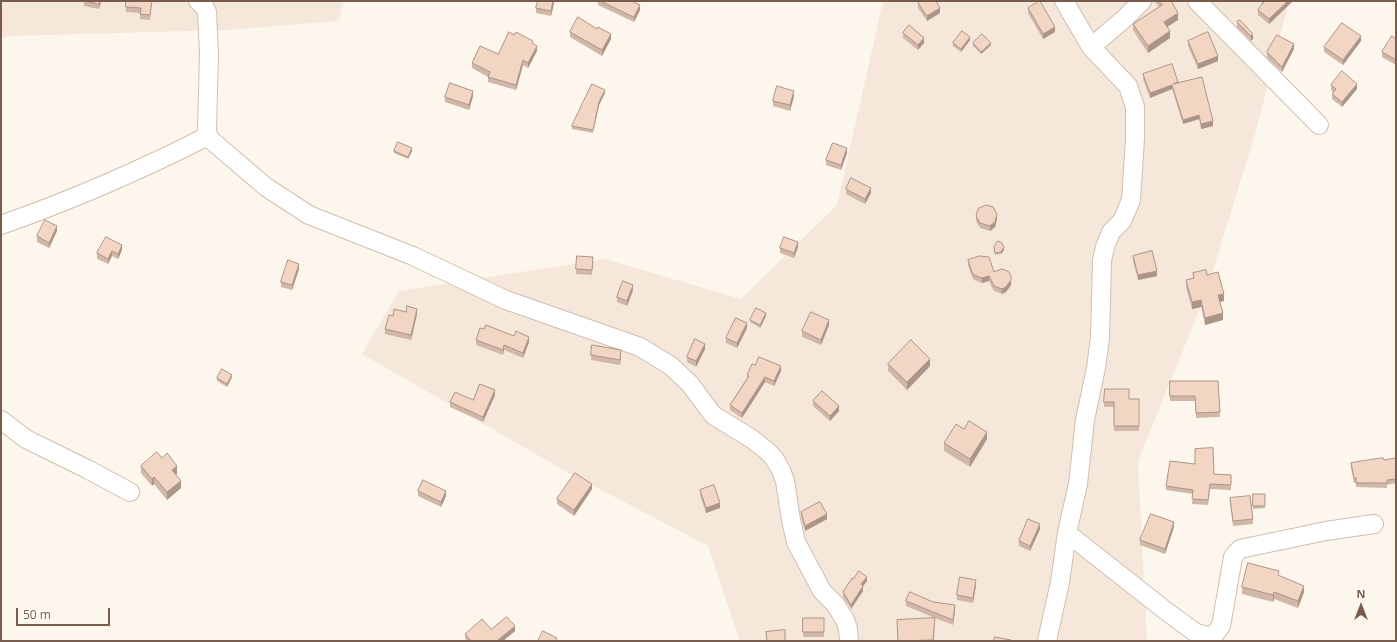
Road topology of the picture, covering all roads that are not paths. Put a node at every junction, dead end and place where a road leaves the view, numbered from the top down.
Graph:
1 (198, 1) edge
2 (1064, 1) edge
3 (1142, 1) edge
4 (1197, 1) edge
5 (1091, 47) junction
6 (1319, 125) dead end
7 (208, 136) junction
8 (1, 225) edge
9 (1, 420) edge
10 (130, 492) dead end
11 (1374, 524) dead end
12 (1067, 533) junction
13 (849, 641) edge
14 (1047, 641) edge

1 - 7 street
2 - 5 street
3 - 5 street
4 - 6 street
5 - 12 street
7 - 8 street
7 - 13 street
9 - 10 street
11 - 12 street
12 - 14 street

